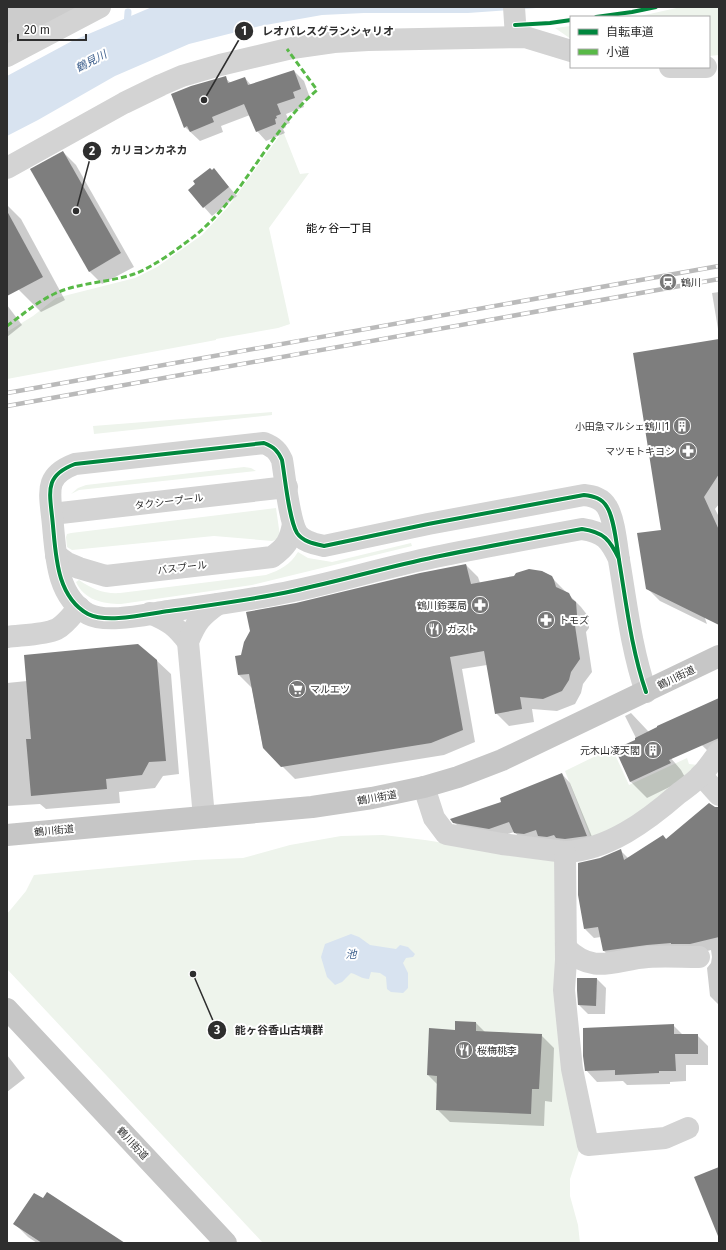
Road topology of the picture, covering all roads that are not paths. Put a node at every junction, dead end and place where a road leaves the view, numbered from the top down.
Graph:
1 (100, 7) edge
2 (515, 21) edge
3 (570, 51) edge
4 (7, 56) edge
5 (7, 168) edge
6 (287, 487) junction
7 (52, 514) junction
8 (293, 524) junction
9 (56, 555) junction
10 (619, 559) junction
11 (218, 604) junction
12 (79, 607) junction
13 (150, 613) junction
14 (7, 637) edge
15 (188, 642) junction
16 (719, 656) edge
17 (646, 692) junction
18 (719, 752) edge
19 (701, 775) junction
20 (424, 788) junction
21 (719, 795) edge
22 (204, 817) junction
23 (7, 834) edge
24 (565, 852) junction
25 (566, 948) junction
26 (699, 957) dead end
27 (7, 1008) edge
28 (688, 1128) dead end
29 (226, 1243) edge

1 - 4 street
2 - 3 street
2 - 5 street
6 - 7 street, タクシープール
6 - 7 street
6 - 8 street
7 - 9 street
8 - 9 street, バスプール
8 - 10 street
9 - 12 street
10 - 11 street
10 - 17 street
11 - 13 street
11 - 15 street
12 - 13 street
12 - 14 street
13 - 15 street
15 - 22 street
16 - 17 main road, 鶴川街道
17 - 20 main road, 鶴川街道
18 - 19 street
19 - 21 street
19 - 24 street
20 - 22 main road, 鶴川街道
20 - 24 street
22 - 23 main road, 鶴川街道
24 - 25 street
25 - 26 street
25 - 28 street
27 - 29 main road, 鶴川街道

